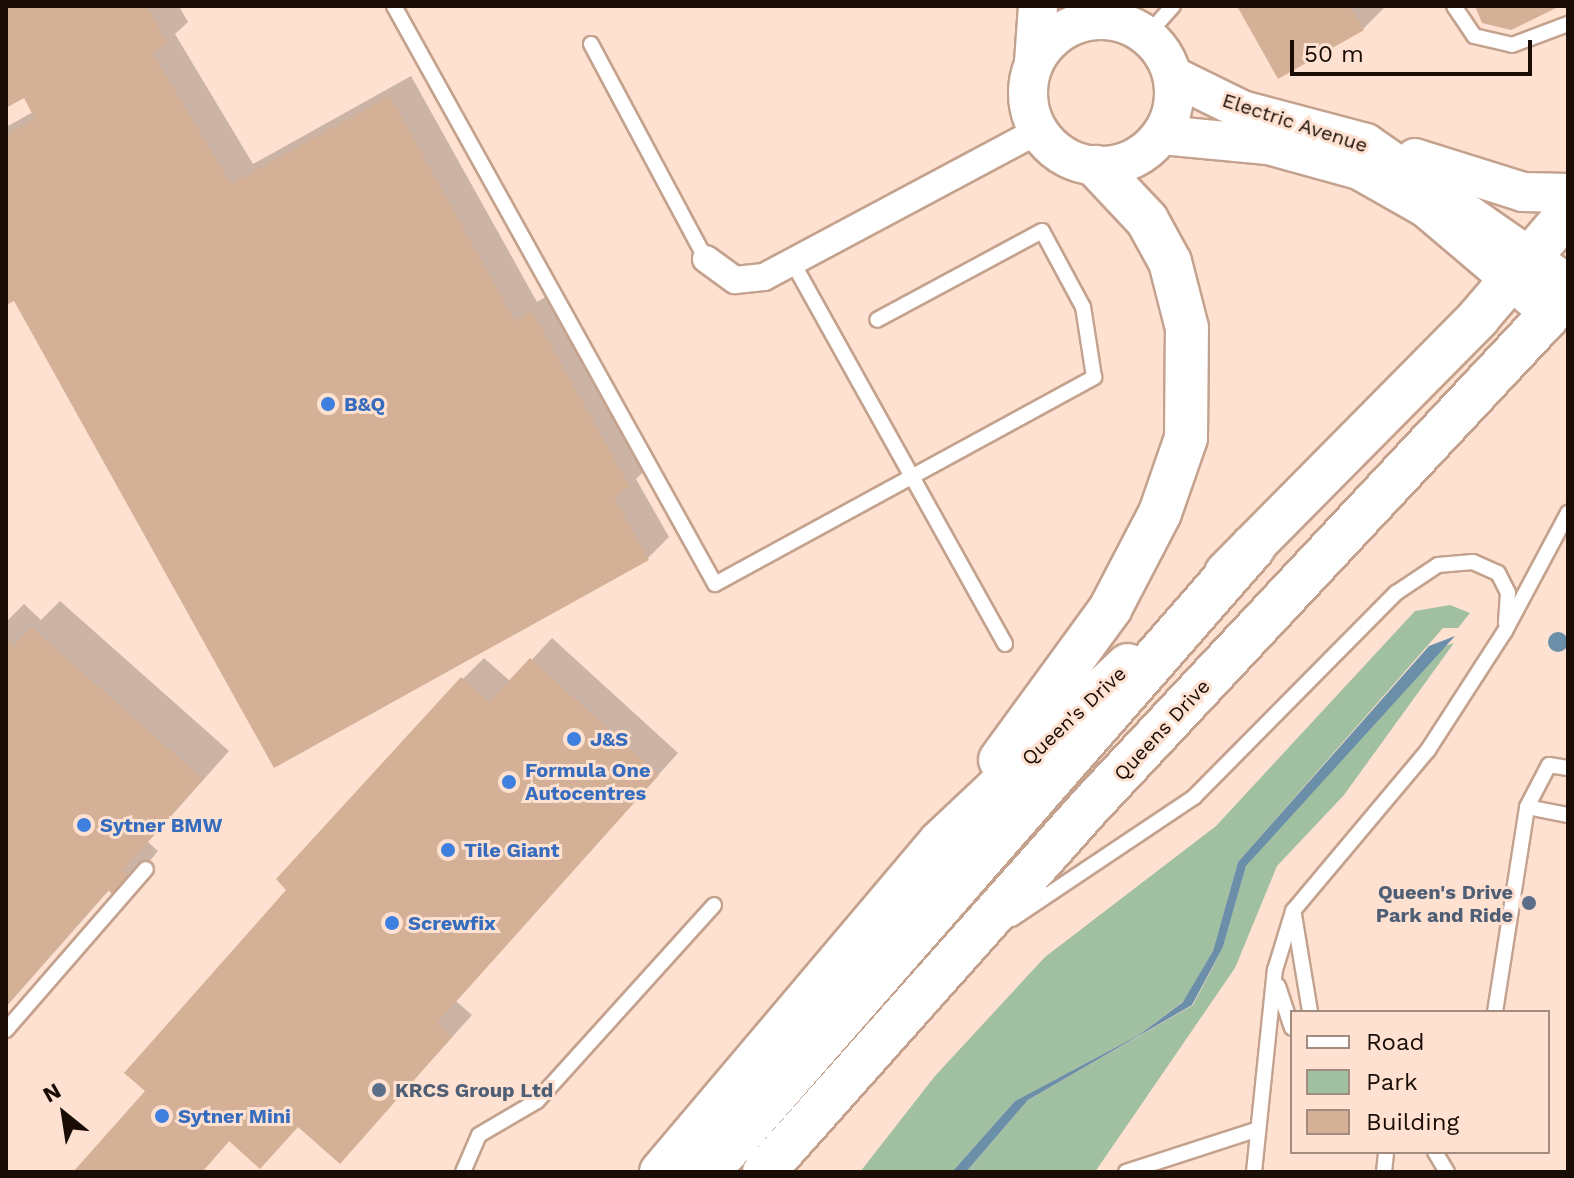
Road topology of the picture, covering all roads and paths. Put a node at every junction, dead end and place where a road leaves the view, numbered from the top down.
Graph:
1 (394, 6) edge
2 (1038, 6) edge
3 (1173, 6) edge
4 (1454, 6) edge
5 (1100, 12) edge
6 (1568, 24) edge
7 (1146, 36) junction
8 (591, 44) dead end
9 (1034, 62) junction
10 (1173, 76) junction
11 (1037, 131) junction
12 (1162, 135) junction
13 (1366, 143) junction
14 (1097, 167) junction
15 (1568, 193) edge
16 (1568, 213) edge
17 (706, 259) joint
18 (793, 263) junction
19 (1522, 269) junction
20 (1563, 305) edge
21 (877, 320) dead end
22 (910, 474) junction
23 (1568, 513) edge
24 (1253, 547) junction
25 (1505, 631) junction
26 (1005, 644) dead end
27 (1568, 768) edge
28 (1527, 807) junction
29 (1568, 815) edge
30 (940, 842) junction
31 (146, 869) dead end
32 (714, 905) dead end
33 (1293, 911) junction
34 (959, 957) junction
35 (1275, 970) junction
36 (1310, 1010) edge
37 (1495, 1010) edge
38 (1290, 1021) edge
39 (6, 1030) edge
40 (1258, 1129) junction
41 (1436, 1154) edge
42 (463, 1172) edge
43 (661, 1172) edge
44 (707, 1172) edge
45 (764, 1172) edge
46 (1126, 1172) edge
47 (1254, 1172) edge
48 (1447, 1172) edge

1 - 22 lane
2 - 9 street
3 - 7 lane
4 - 6 lane
5 - 7 street
5 - 9 street
7 - 10 street
8 - 17 lane
9 - 11 street
10 - 12 street
10 - 13 street, Electric Avenue
11 - 14 street
11 - 18 street
12 - 14 street
12 - 19 street, Electric Avenue
13 - 15 street
13 - 19 street, Electric Avenue
14 - 30 main road
16 - 19 main road
17 - 18 street
18 - 22 lane
19 - 20 street
19 - 24 main road, Queen's Drive
20 - 34 main road, Queens Drive
21 - 22 lane
22 - 26 lane
23 - 25 lane
24 - 30 main road, Queen's Drive
24 - 44 highway
25 - 33 lane
25 - 34 lane
27 - 28 lane
28 - 29 lane
28 - 37 lane
30 - 43 main road, Queen's Drive
31 - 39 lane
32 - 42 lane
33 - 35 lane
33 - 36 lane
34 - 45 main road, Queens Drive
35 - 38 lane
35 - 40 lane
40 - 46 lane
40 - 47 lane
41 - 48 lane

